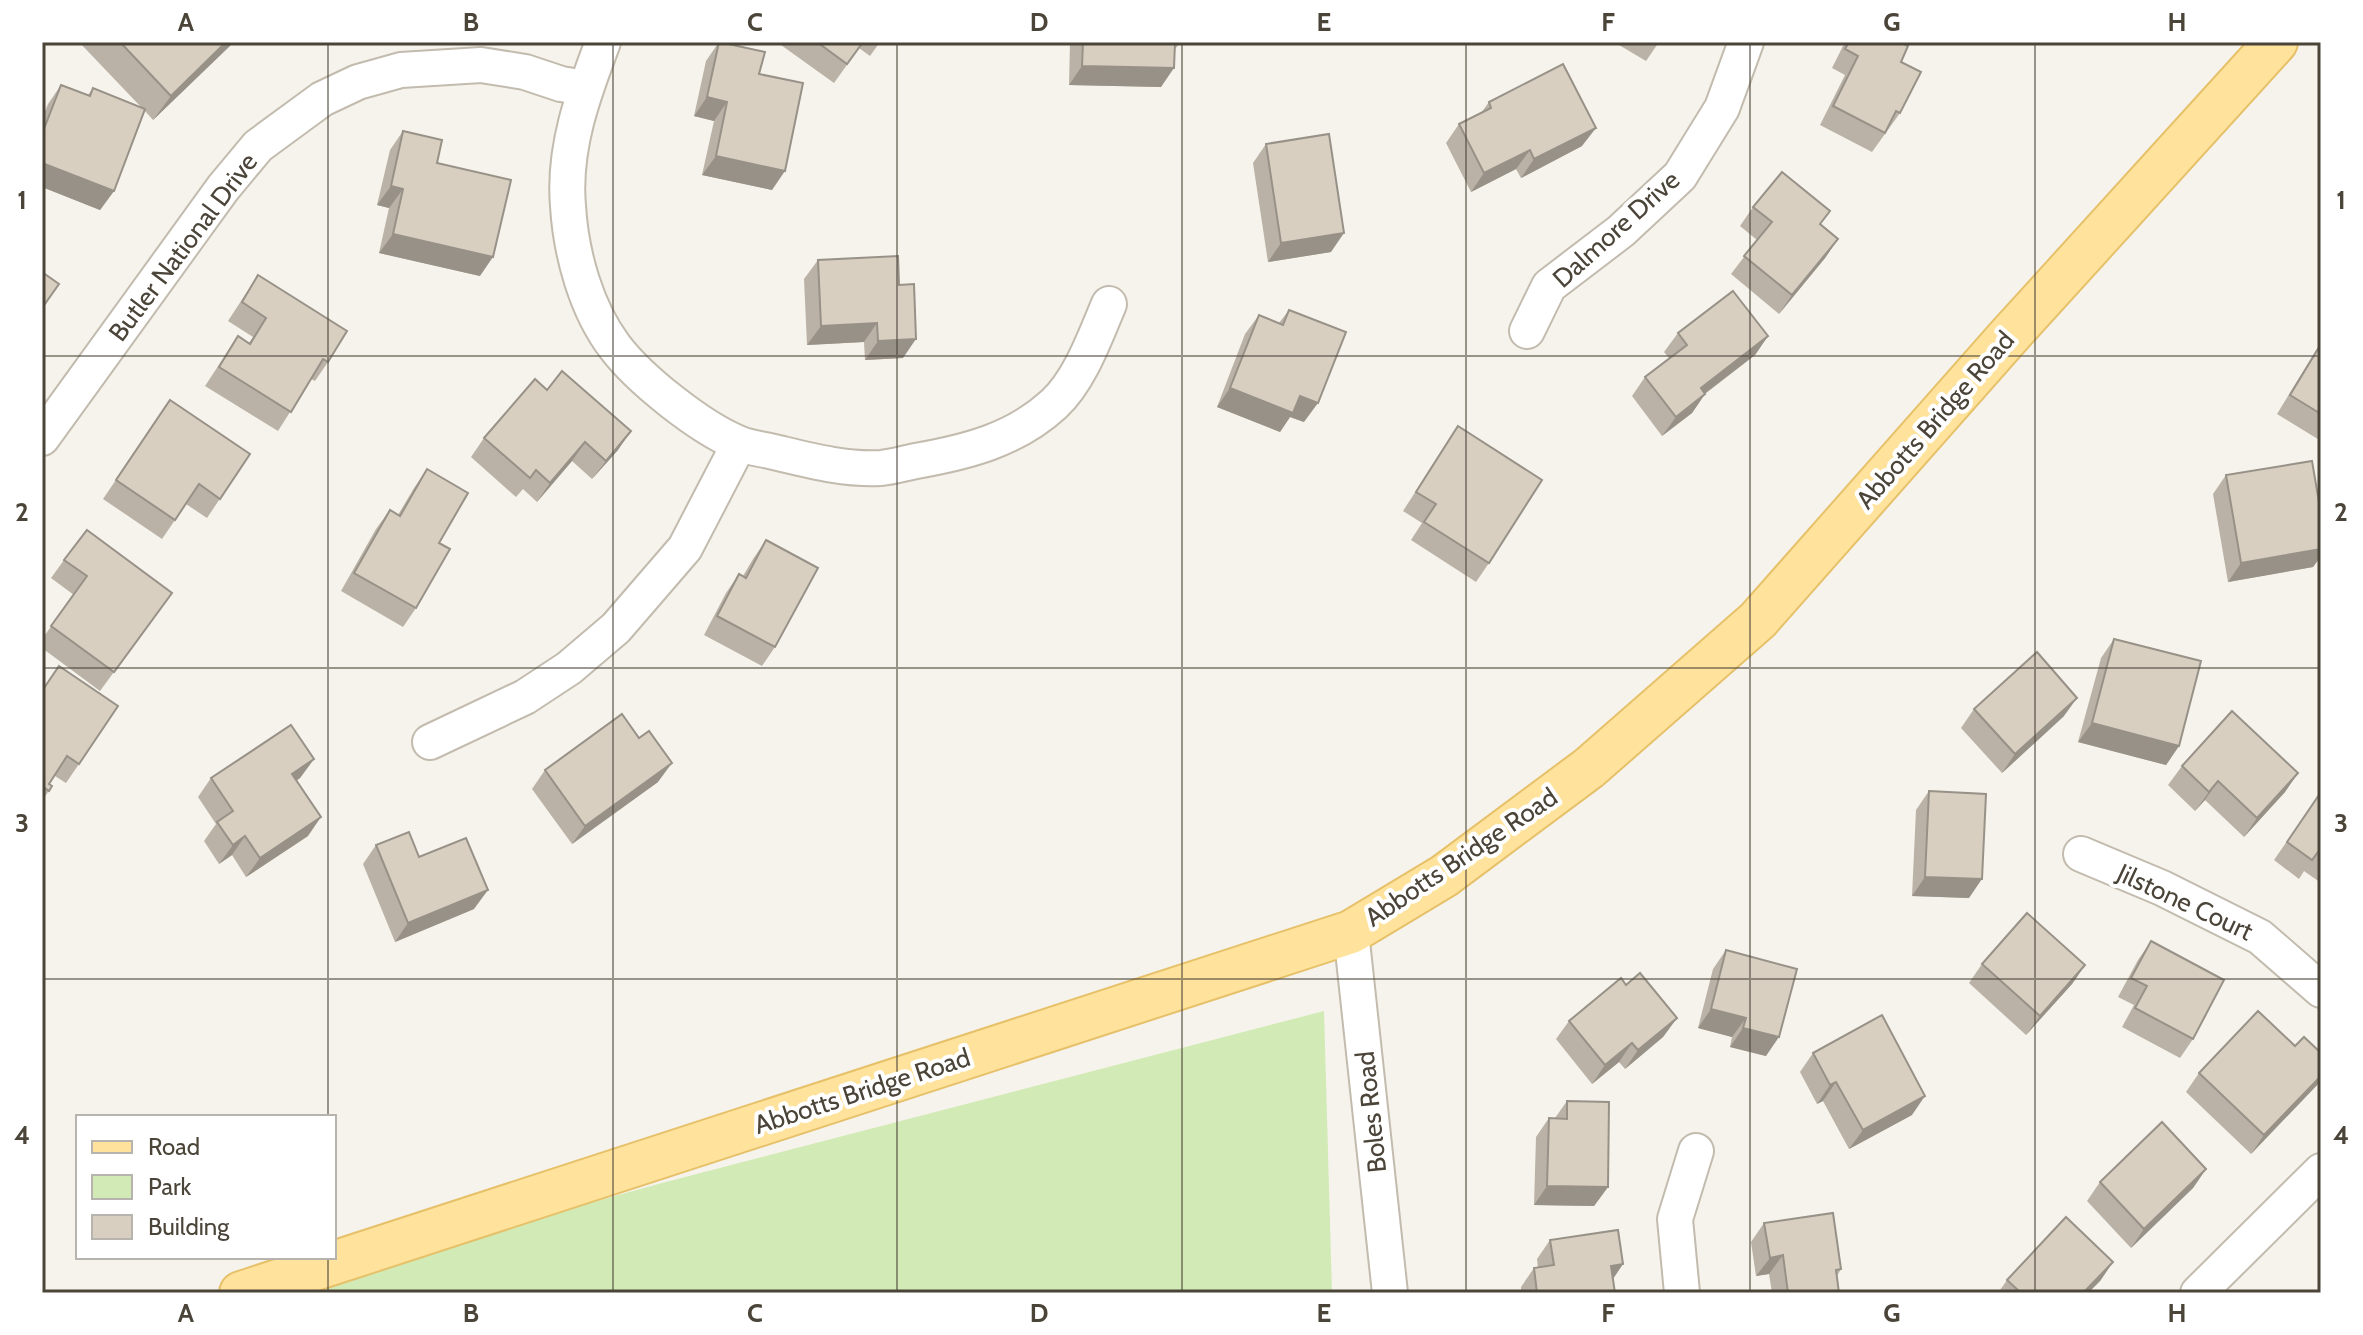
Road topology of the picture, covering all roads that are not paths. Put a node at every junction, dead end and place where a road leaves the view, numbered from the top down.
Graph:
1 (603, 42) edge
2 (1746, 42) edge
3 (2276, 42) edge
4 (586, 88) junction
5 (1109, 304) dead end
6 (1527, 331) dead end
7 (42, 438) edge
8 (739, 444) junction
9 (430, 742) dead end
10 (2081, 854) dead end
11 (1351, 932) junction
12 (2321, 990) edge
13 (1696, 1151) dead end
14 (2321, 1171) edge
15 (241, 1293) edge
16 (1390, 1293) edge
17 (1682, 1293) edge
18 (2198, 1293) edge

1 - 4 street
2 - 6 street, Dalmore Drive
3 - 11 main road, Abbotts Bridge Road
4 - 7 street, Butler National Drive
4 - 8 street
5 - 8 street
8 - 9 street
10 - 12 street, Jilstone Court
11 - 15 main road, Abbotts Bridge Road
11 - 16 street, Boles Road
13 - 17 street
14 - 18 street

